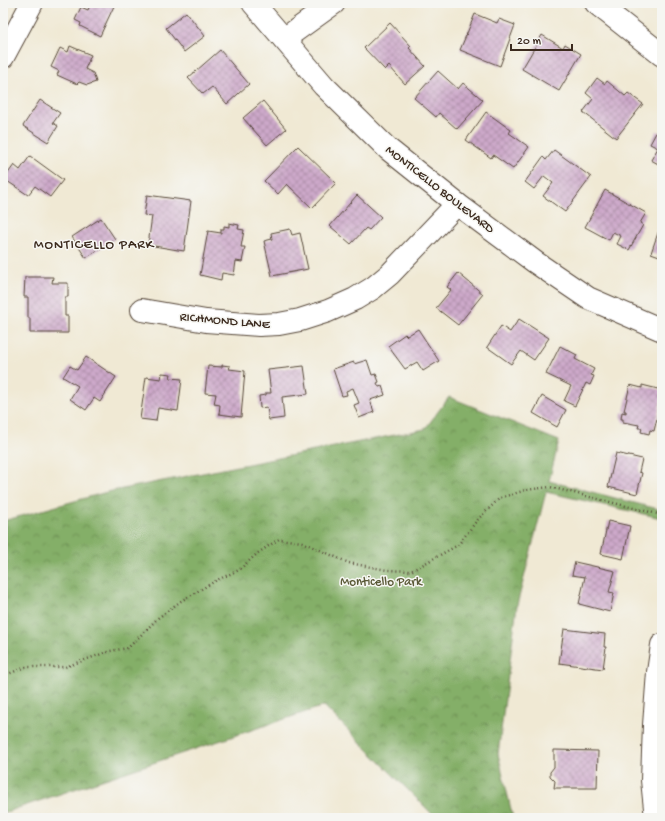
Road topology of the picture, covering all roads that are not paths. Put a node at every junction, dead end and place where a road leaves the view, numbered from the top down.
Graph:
1 (32, 3) edge
2 (254, 3) edge
3 (334, 3) edge
4 (596, 3) edge
5 (284, 39) junction
6 (662, 55) edge
7 (3, 57) edge
8 (457, 204) junction
9 (142, 310) dead end
10 (662, 330) edge
11 (662, 645) edge
12 (656, 818) edge

1 - 7 street
2 - 5 street, MONTICELLO BOULEVARD
3 - 5 street
4 - 6 street
5 - 8 street, MONTICELLO BOULEVARD
8 - 9 street, RICHMOND LANE
8 - 10 street, MONTICELLO BOULEVARD
11 - 12 street

